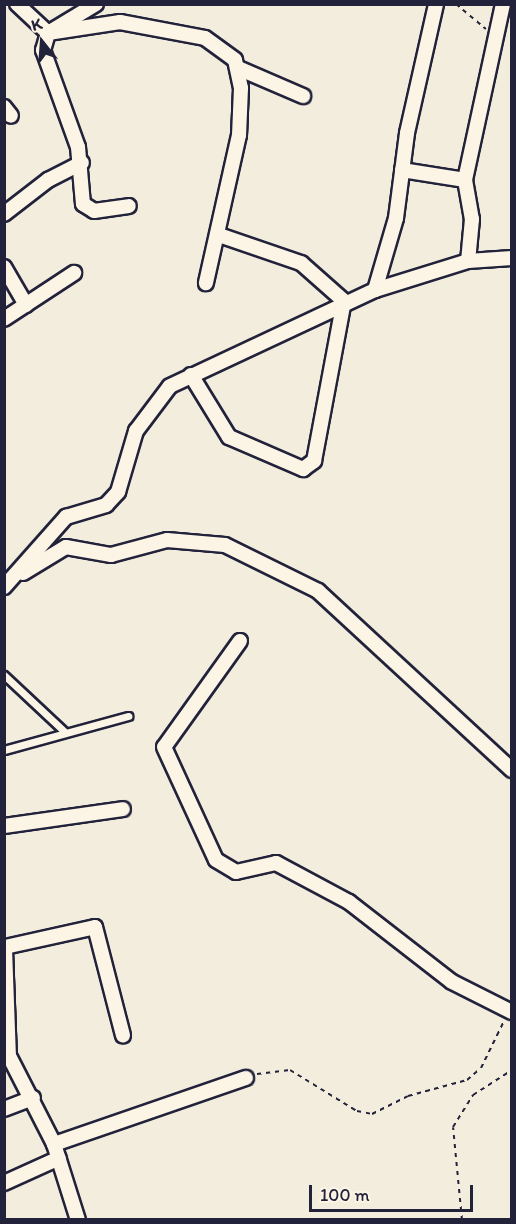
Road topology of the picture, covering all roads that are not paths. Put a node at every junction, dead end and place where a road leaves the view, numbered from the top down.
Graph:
1 (17, 4) edge
2 (96, 4) edge
3 (436, 4) edge
4 (502, 4) edge
5 (48, 33) junction
6 (238, 68) junction
7 (303, 96) dead end
8 (82, 163) junction
9 (402, 170) junction
10 (465, 180) junction
11 (129, 206) dead end
12 (4, 214) edge
13 (219, 235) junction
14 (512, 258) edge
15 (468, 261) junction
16 (4, 267) edge
17 (74, 273) dead end
18 (206, 284) dead end
19 (375, 290) junction
20 (344, 301) junction
21 (26, 305) junction
22 (4, 319) edge
23 (191, 375) junction
24 (16, 577) junction
25 (4, 587) edge
26 (240, 641) dead end
27 (4, 675) edge
28 (128, 716) dead end
29 (65, 732) junction
30 (4, 750) edge
31 (512, 770) edge
32 (123, 809) dead end
33 (4, 826) edge
34 (509, 1011) edge
35 (123, 1035) dead end
36 (4, 1044) edge
37 (9, 1058) junction
38 (246, 1078) road end
39 (33, 1098) junction
40 (4, 1109) edge
41 (54, 1144) junction
42 (59, 1158) junction
43 (4, 1183) edge
44 (78, 1220) edge

1 - 5 street
2 - 5 street
3 - 9 street
4 - 10 street
5 - 6 street
5 - 8 street
6 - 7 street
6 - 13 street
8 - 11 street
8 - 12 street
9 - 10 street
9 - 19 street
10 - 15 street
13 - 18 street
13 - 20 street
14 - 15 street
15 - 19 street
16 - 21 street
17 - 21 street
19 - 20 street
20 - 23 street
20 - 23 street
21 - 22 street
23 - 24 street
24 - 25 street
24 - 31 street
26 - 34 street
27 - 29 lane
28 - 29 lane
29 - 30 lane
32 - 33 street
35 - 37 street
36 - 37 street
37 - 39 street
38 - 41 street
39 - 40 street
39 - 41 street
41 - 42 street
42 - 43 street
42 - 44 street

